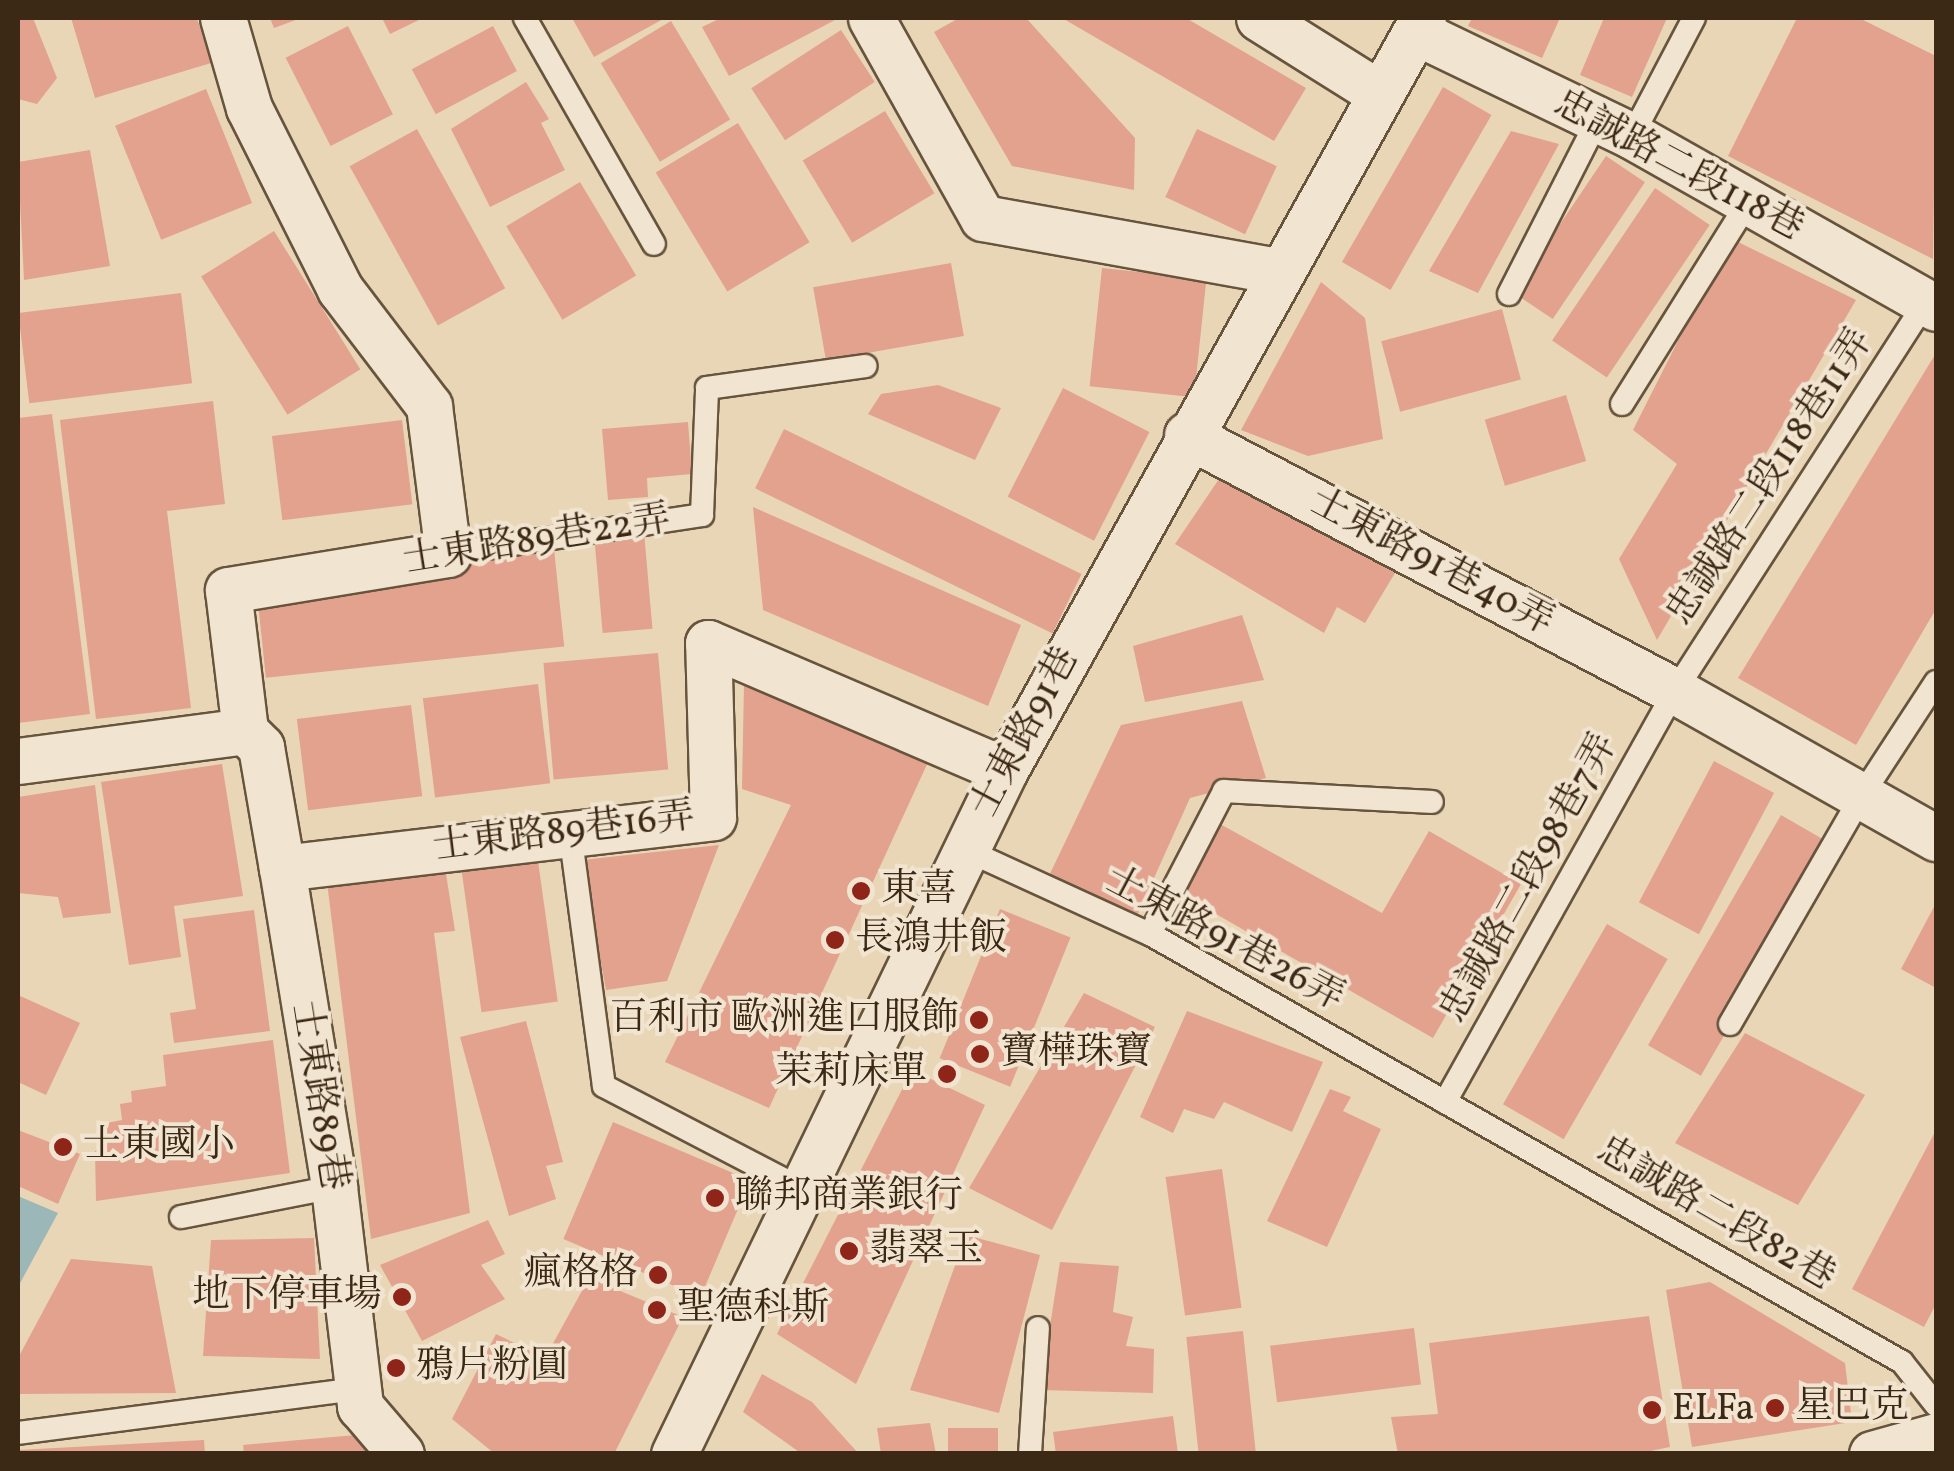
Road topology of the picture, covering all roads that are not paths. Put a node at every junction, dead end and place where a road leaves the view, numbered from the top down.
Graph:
1 (222, 18) edge
2 (525, 18) edge
3 (871, 18) edge
4 (1259, 18) edge
5 (1694, 18) edge
6 (1420, 25) edge
7 (1380, 94) junction
8 (1614, 128) junction
9 (1748, 204) junction
10 (654, 244) dead end
11 (1278, 271) junction
12 (1509, 294) dead end
13 (1933, 299) edge
14 (865, 366) dead end
15 (1622, 404) dead end
16 (1187, 435) junction
17 (448, 554) junction
18 (1936, 682) edge
19 (1675, 691) junction
20 (246, 731) junction
21 (18, 761) edge
22 (1005, 770) junction
23 (1862, 794) junction
24 (1432, 802) dead end
25 (570, 832) junction
26 (1936, 838) edge
27 (964, 849) junction
28 (282, 868) junction
29 (1150, 934) junction
30 (1730, 1024) dead end
31 (1445, 1102) junction
32 (334, 1187) junction
33 (800, 1188) junction
34 (181, 1217) dead end
35 (1038, 1328) dead end
36 (356, 1389) junction
37 (1936, 1404) edge
38 (18, 1433) edge
39 (1936, 1436) edge
40 (678, 1450) edge
41 (401, 1454) edge
42 (1030, 1454) edge
43 (1872, 1454) edge

1 - 17 street
2 - 10 lane
3 - 11 street
4 - 7 street
5 - 8 lane
6 - 7 street, 士東路91巷
6 - 8 street, 忠誠路二段118巷
7 - 11 street, 士東路91巷
8 - 9 street, 忠誠路二段118巷
8 - 12 lane
9 - 13 street, 忠誠路二段118巷
9 - 15 lane
11 - 16 street, 士東路91巷
13 - 19 lane, 忠誠路二段118巷11弄
14 - 17 lane, 士東路89巷22弄
16 - 19 street, 士東路91巷40弄
16 - 22 street, 士東路91巷
17 - 20 street, 士東路89巷22弄
18 - 23 lane
19 - 23 street, 士東路91巷40弄
19 - 31 lane, 忠誠路二段98巷7弄
20 - 21 street
20 - 28 street, 士東路89巷
22 - 25 street, 士東路89巷16弄
22 - 27 street, 士東路91巷
23 - 26 street, 士東路91巷40弄
23 - 30 lane
24 - 29 lane
25 - 28 street, 士東路89巷16弄
25 - 33 lane
27 - 29 lane, 士東路91巷26弄
27 - 33 street, 士東路91巷
28 - 32 street, 士東路89巷
29 - 31 lane, 士東路91巷26弄
31 - 37 lane, 忠誠路二段82巷
32 - 34 lane
32 - 36 street, 士東路89巷
33 - 40 street, 士東路91巷
35 - 42 lane
36 - 38 lane
36 - 41 street, 士東路89巷
39 - 43 street

